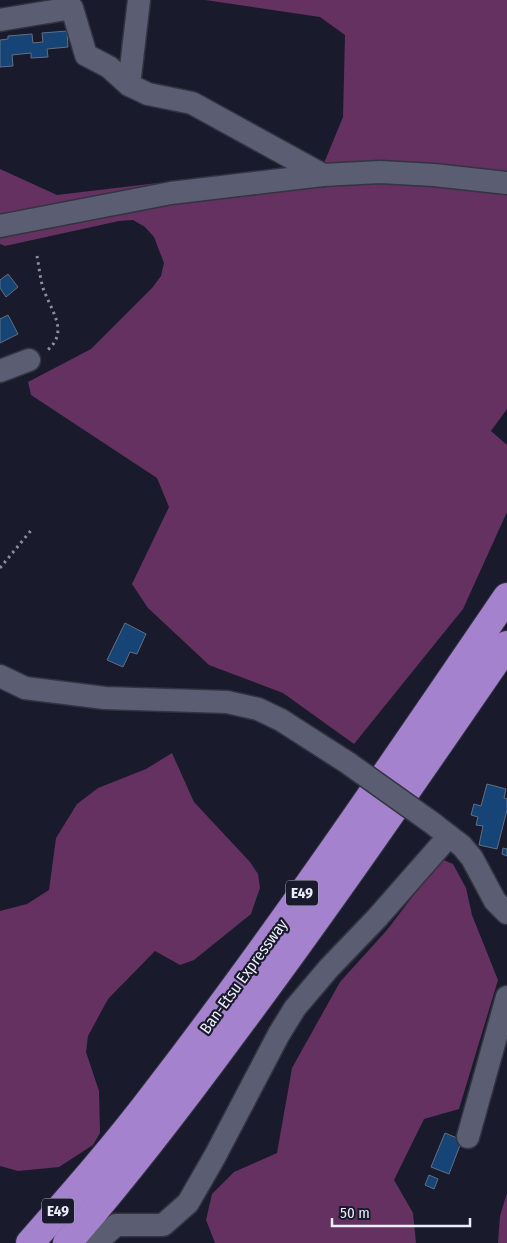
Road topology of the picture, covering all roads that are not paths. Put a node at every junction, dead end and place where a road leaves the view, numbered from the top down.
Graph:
1 (139, 0) edge
2 (0, 18) edge
3 (129, 85) junction
4 (323, 175) junction
5 (507, 182) edge
6 (0, 226) edge
7 (29, 360) road end
8 (0, 371) edge
9 (507, 597) edge
10 (507, 645) edge
11 (0, 676) edge
12 (442, 830) junction
13 (507, 914) edge
14 (507, 996) edge
15 (468, 1136) dead end
16 (30, 1243) edge
17 (67, 1243) edge
18 (96, 1243) edge

1 - 3 street
2 - 3 street
3 - 4 street
4 - 5 street
4 - 6 street
7 - 8 street
9 - 16 highway, Ban-Etsu Expressway / E49
10 - 17 highway, Ban-Etsu Expressway / E49
11 - 12 street, bridge
12 - 13 street
12 - 18 street
14 - 15 street

